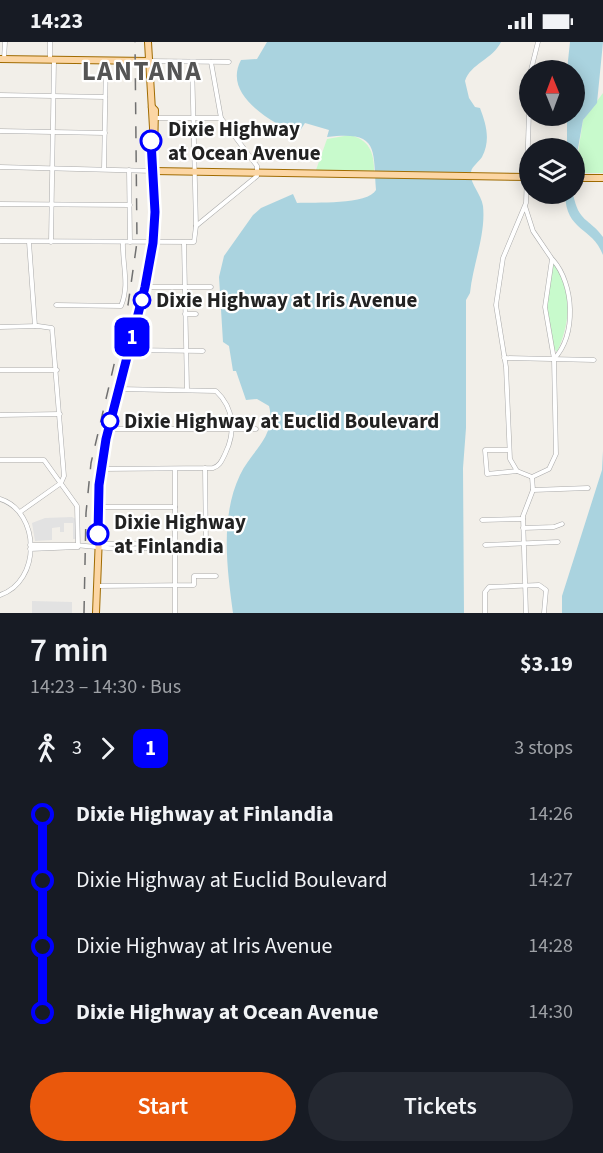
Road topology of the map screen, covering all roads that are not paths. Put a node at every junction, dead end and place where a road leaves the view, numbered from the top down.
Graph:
1 (5, 42) edge
2 (50, 42) edge
3 (148, 42) edge
4 (538, 42) edge
5 (2, 59) edge
6 (52, 59) junction
7 (106, 60) junction
8 (534, 60) edge
9 (149, 61) junction
10 (192, 62) junction
11 (211, 62) junction
12 (229, 62) dead end
13 (0, 95) edge
14 (54, 96) junction
15 (105, 97) junction
16 (152, 107) junction
17 (155, 118) junction
18 (193, 118) junction
19 (221, 118) junction
20 (0, 131) edge
21 (53, 132) junction
22 (105, 133) junction
23 (154, 145) junction
24 (0, 167) edge
25 (52, 168) junction
26 (104, 169) junction
27 (129, 170) junction
28 (154, 171) junction
29 (194, 171) junction
30 (257, 172) junction
31 (519, 177) edge
32 (585, 178) edge
33 (603, 178) edge
34 (0, 204) edge
35 (52, 204) junction
36 (130, 205) junction
37 (525, 206) joint
38 (196, 226) junction
39 (0, 242) edge
40 (29, 242) junction
41 (51, 242) junction
42 (123, 242) junction
43 (130, 242) junction
44 (153, 243) junction
45 (184, 243) junction
46 (552, 259) junction
47 (145, 287) junction
48 (184, 287) junction
49 (211, 287) dead end
50 (56, 305) dead end
51 (185, 314) junction
52 (196, 314) dead end
53 (35, 326) junction
54 (0, 327) edge
55 (129, 350) junction
56 (185, 350) junction
57 (203, 351) dead end
58 (504, 358) junction
59 (554, 358) junction
60 (594, 360) dead end
61 (0, 370) edge
62 (57, 370) junction
63 (118, 389) junction
64 (187, 389) junction
65 (60, 414) junction
66 (0, 415) edge
67 (108, 429) junction
68 (232, 429) junction
69 (256, 429) dead end
70 (508, 450) junction
71 (0, 460) edge
72 (205, 468) junction
73 (100, 469) junction
74 (175, 469) junction
75 (517, 471) junction
76 (532, 477) junction
77 (61, 483) junction
78 (588, 488) dead end
79 (532, 490) junction
80 (0, 499) edge
81 (98, 507) junction
82 (175, 507) junction
83 (20, 512) junction
84 (523, 519) junction
85 (482, 520) dead end
86 (562, 524) dead end
87 (524, 528) junction
88 (558, 542) dead end
89 (524, 543) junction
90 (485, 545) dead end
91 (176, 546) junction
92 (30, 547) junction
93 (78, 547) junction
94 (97, 547) junction
95 (216, 576) dead end
96 (175, 585) junction
97 (526, 585) junction
98 (96, 586) junction
99 (0, 595) edge
100 (96, 613) edge
101 (175, 613) edge
102 (485, 613) edge
103 (526, 613) edge
104 (544, 613) edge

1 - 5 street
2 - 6 street
3 - 9 main road
4 - 8 street
5 - 6 main road
6 - 7 main road
6 - 14 street
7 - 9 main road
7 - 15 street
9 - 10 street
9 - 16 main road
10 - 11 street
10 - 18 street
11 - 12 street
11 - 19 street
13 - 14 street
14 - 15 street
14 - 21 street
15 - 22 street
16 - 17 main road
16 - 23 main road
17 - 18 street
17 - 23 main road
18 - 19 street
18 - 29 street
19 - 30 street
20 - 21 street
21 - 22 street
21 - 25 street
22 - 26 street
23 - 28 main road
24 - 25 street
25 - 26 street
25 - 35 street
26 - 27 street
27 - 28 street
27 - 36 street
28 - 29 main road
28 - 44 main road
29 - 30 main road
29 - 38 street
30 - 31 main road
30 - 38 street
32 - 33 main road
34 - 35 street
35 - 36 street
35 - 41 street
36 - 43 street
37 - 46 street
37 - 58 street
38 - 45 street
39 - 40 street
40 - 41 street
40 - 53 street
41 - 42 street
42 - 43 street
42 - 50 street
43 - 44 street
44 - 45 street
44 - 47 main road
45 - 48 street
46 - 59 street
46 - 59 street
47 - 48 street
47 - 55 main road
48 - 49 street
48 - 51 street
51 - 52 street
51 - 56 street
53 - 54 street
53 - 62 street
55 - 56 street
55 - 63 main road
56 - 57 street
56 - 64 street
58 - 59 street
58 - 70 street
59 - 60 street
59 - 76 street
61 - 62 street
62 - 65 street
63 - 64 street
63 - 67 main road
64 - 68 street
65 - 66 street
65 - 77 street
67 - 68 street
67 - 73 main road
68 - 69 street
68 - 72 street
70 - 75 street
70 - 75 street
71 - 77 street
72 - 74 street
72 - 91 street
73 - 74 street
73 - 81 main road
74 - 82 street
75 - 76 street
76 - 79 street
77 - 83 street
77 - 93 street
78 - 79 street
79 - 84 street
80 - 83 street
81 - 82 street
81 - 94 main road
82 - 91 street
83 - 92 street
84 - 85 street
84 - 87 street
86 - 87 street
87 - 89 street
88 - 89 street
89 - 90 street
89 - 97 street
91 - 94 street
91 - 96 street
92 - 93 street
92 - 99 street
93 - 94 street
94 - 98 main road
95 - 96 street
96 - 98 street
96 - 101 street
97 - 102 street
97 - 103 street
97 - 104 street
98 - 100 main road

